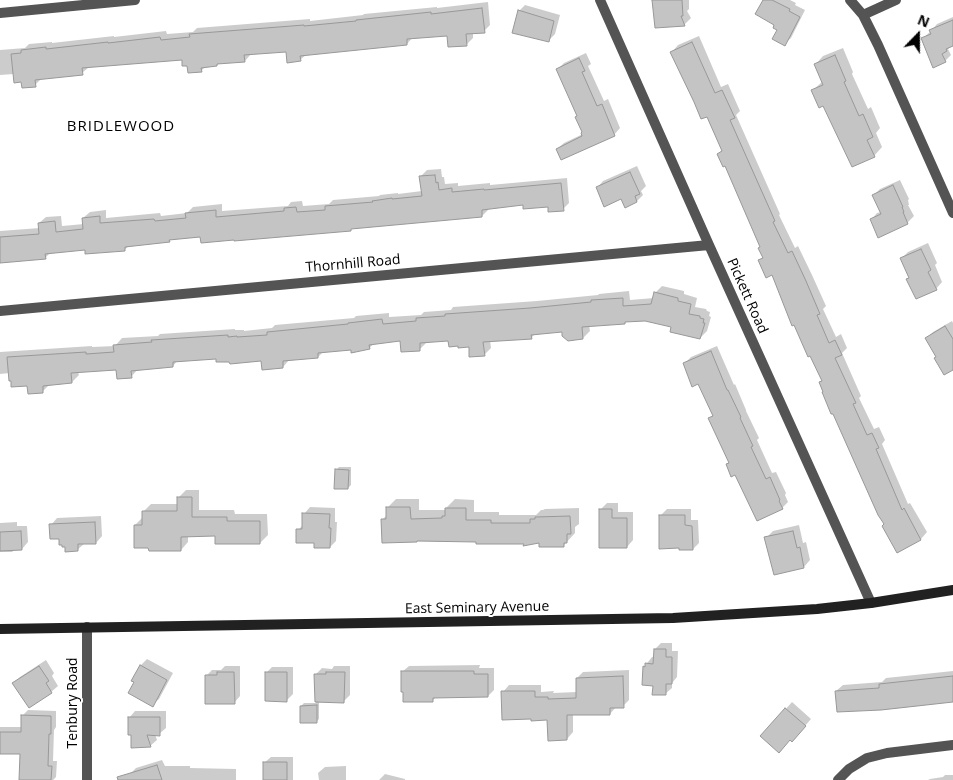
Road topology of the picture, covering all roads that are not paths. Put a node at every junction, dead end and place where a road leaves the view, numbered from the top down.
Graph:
1 (135, 0) edge
2 (600, 0) edge
3 (850, 0) edge
4 (896, 0) edge
5 (0, 13) edge
6 (863, 15) junction
7 (953, 213) edge
8 (709, 245) junction
9 (0, 311) edge
10 (953, 590) edge
11 (871, 603) junction
12 (87, 627) junction
13 (0, 628) edge
14 (953, 745) edge
15 (87, 780) edge
16 (838, 780) edge

1 - 5 street
2 - 8 street, Pickett Road
3 - 6 street
4 - 6 street
6 - 7 street
8 - 9 street, Thornhill Road
8 - 11 street, Pickett Road
10 - 11 street, East Seminary Avenue
11 - 12 street, East Seminary Avenue
12 - 13 street, East Seminary Avenue
12 - 15 street, Tenbury Road
14 - 16 street

